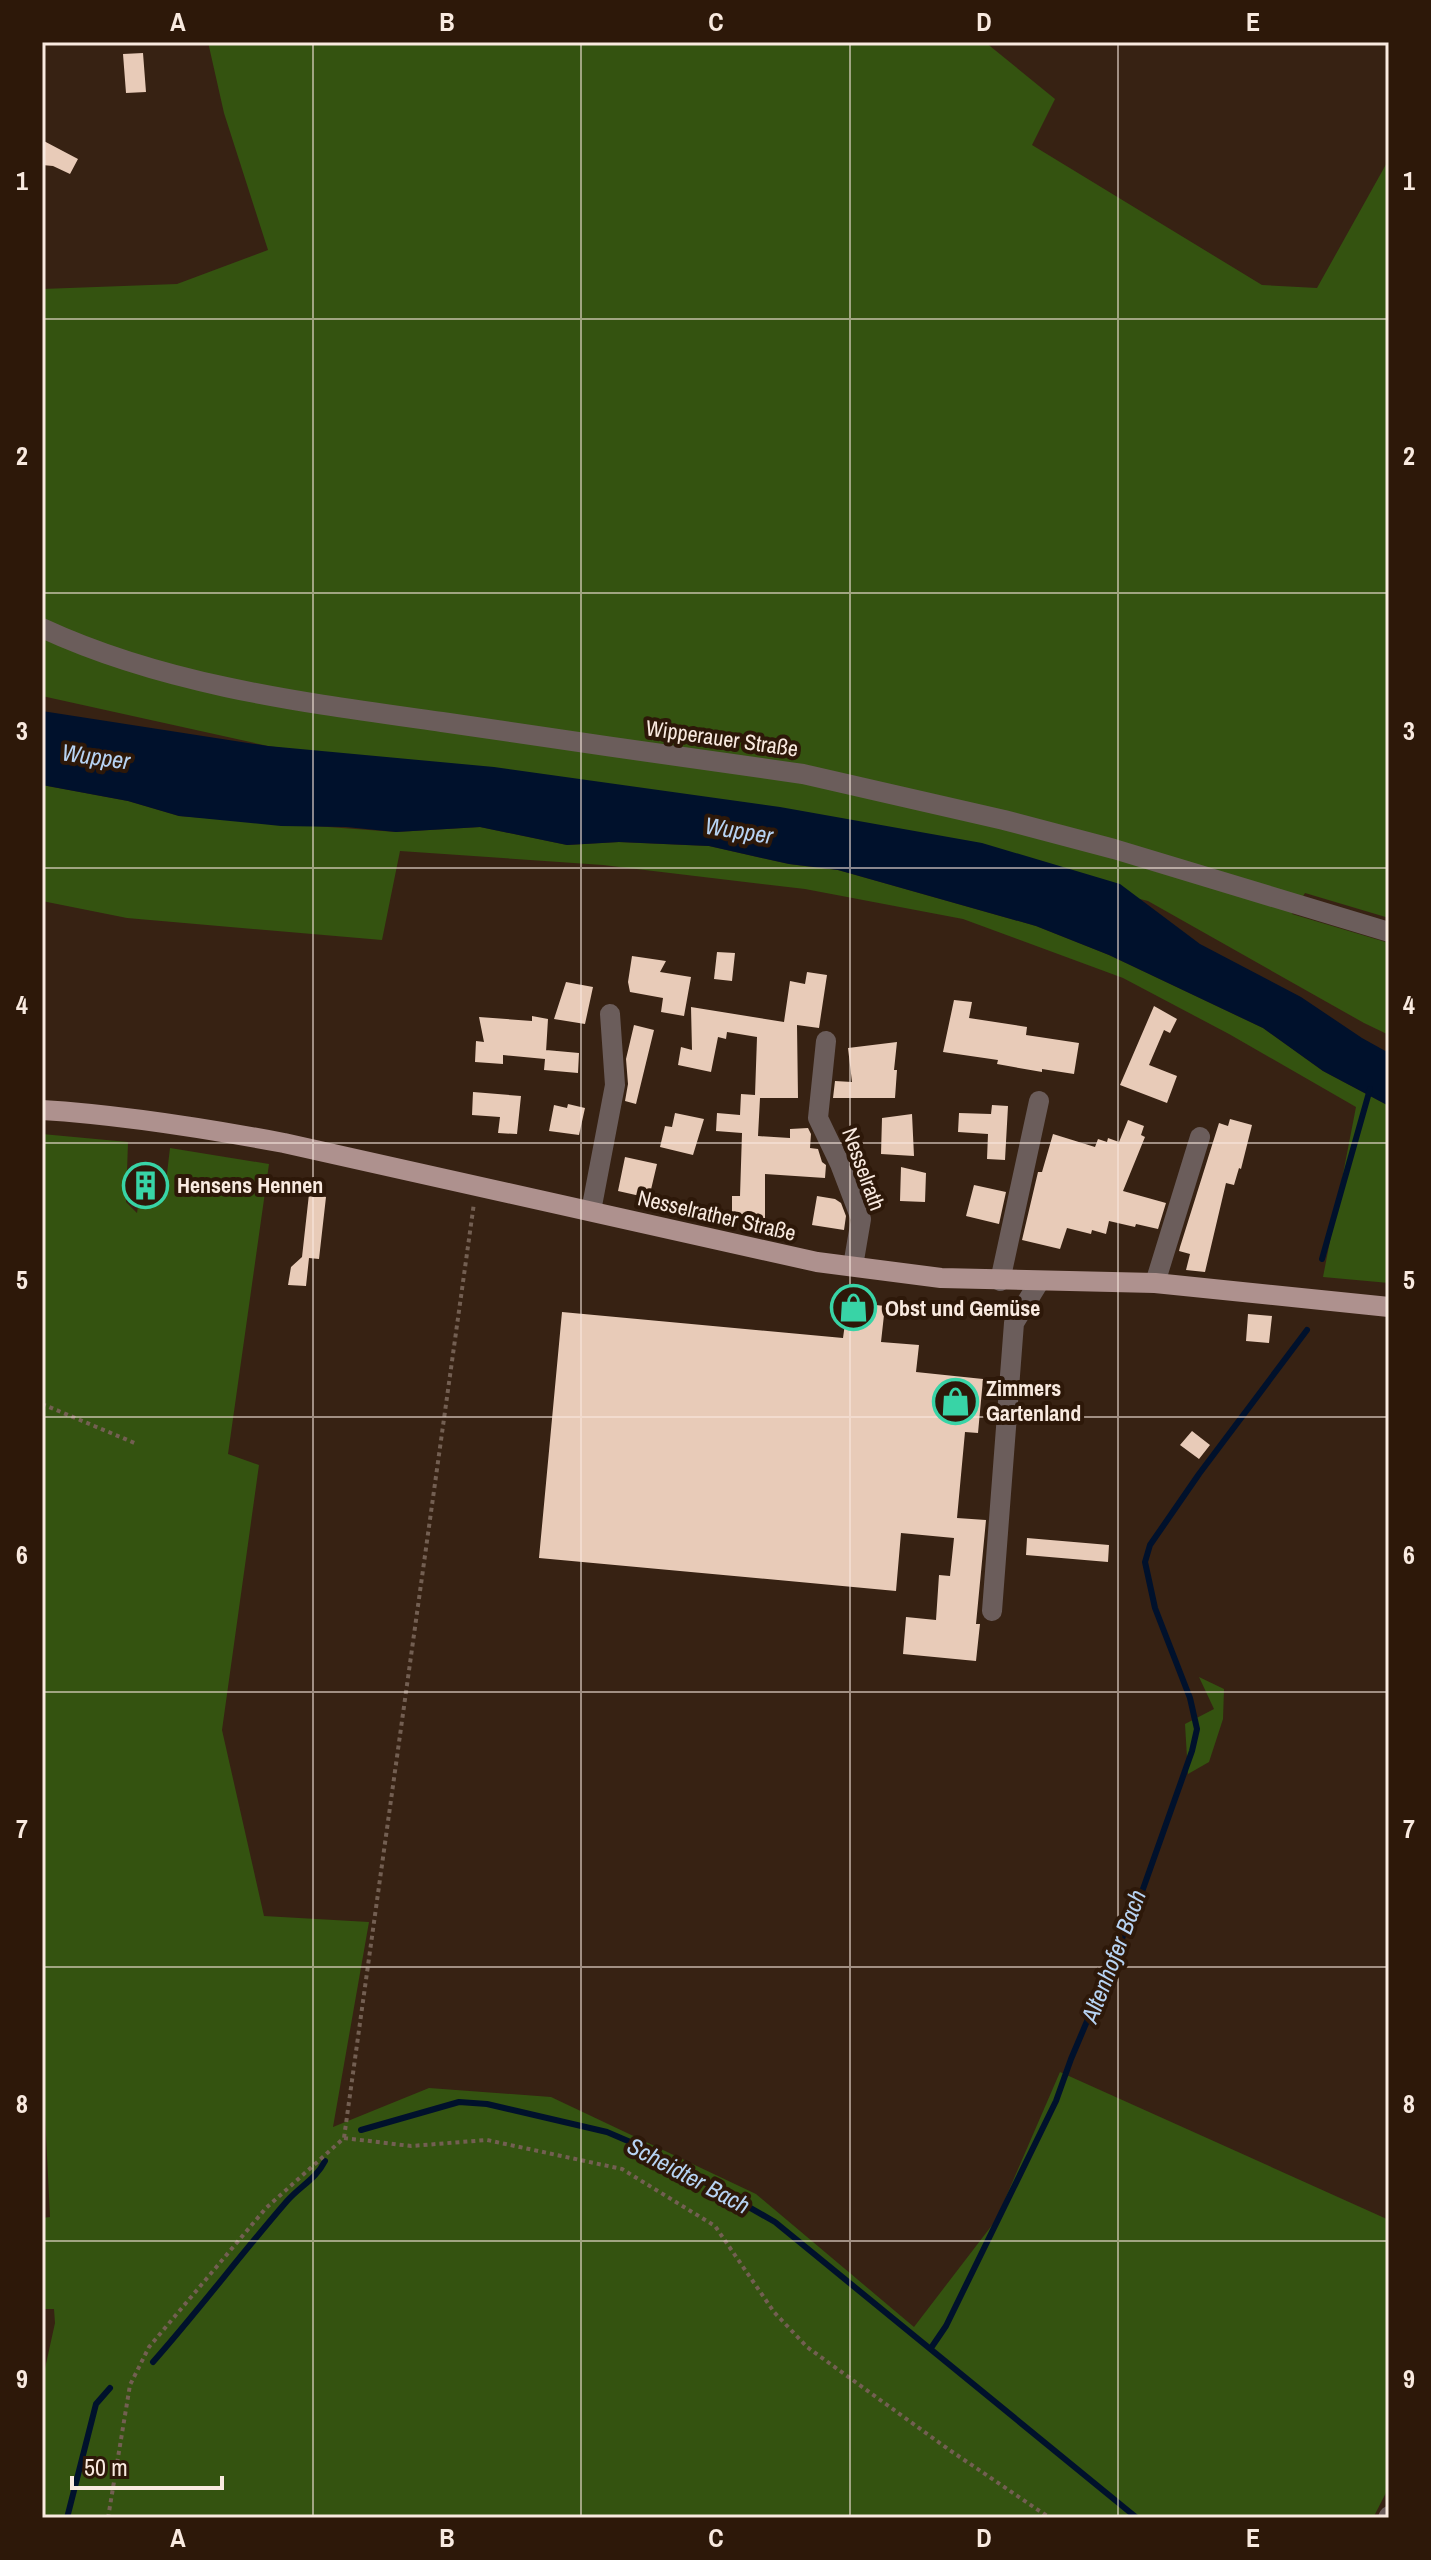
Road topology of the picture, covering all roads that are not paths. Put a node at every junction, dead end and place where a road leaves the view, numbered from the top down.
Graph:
1 (42, 628) edge
2 (1389, 932) edge
3 (610, 1014) dead end
4 (826, 1041) dead end
5 (1039, 1101) dead end
6 (42, 1110) edge
7 (1200, 1137) dead end
8 (591, 1211) junction
9 (853, 1266) junction
10 (1000, 1281) junction
11 (1039, 1282) junction
12 (1155, 1283) junction
13 (1389, 1307) edge
14 (992, 1611) dead end

1 - 2 street, Wipperauer Straße
3 - 8 street
4 - 9 street, Nesselrath
5 - 10 street
6 - 8 main road, Nesselrather Straße
7 - 12 street
8 - 9 main road, Nesselrather Straße
9 - 10 main road, Nesselrather Straße
10 - 11 main road, Nesselrather Straße
11 - 12 main road, Nesselrather Straße
11 - 14 street
12 - 13 main road, Nesselrather Straße

